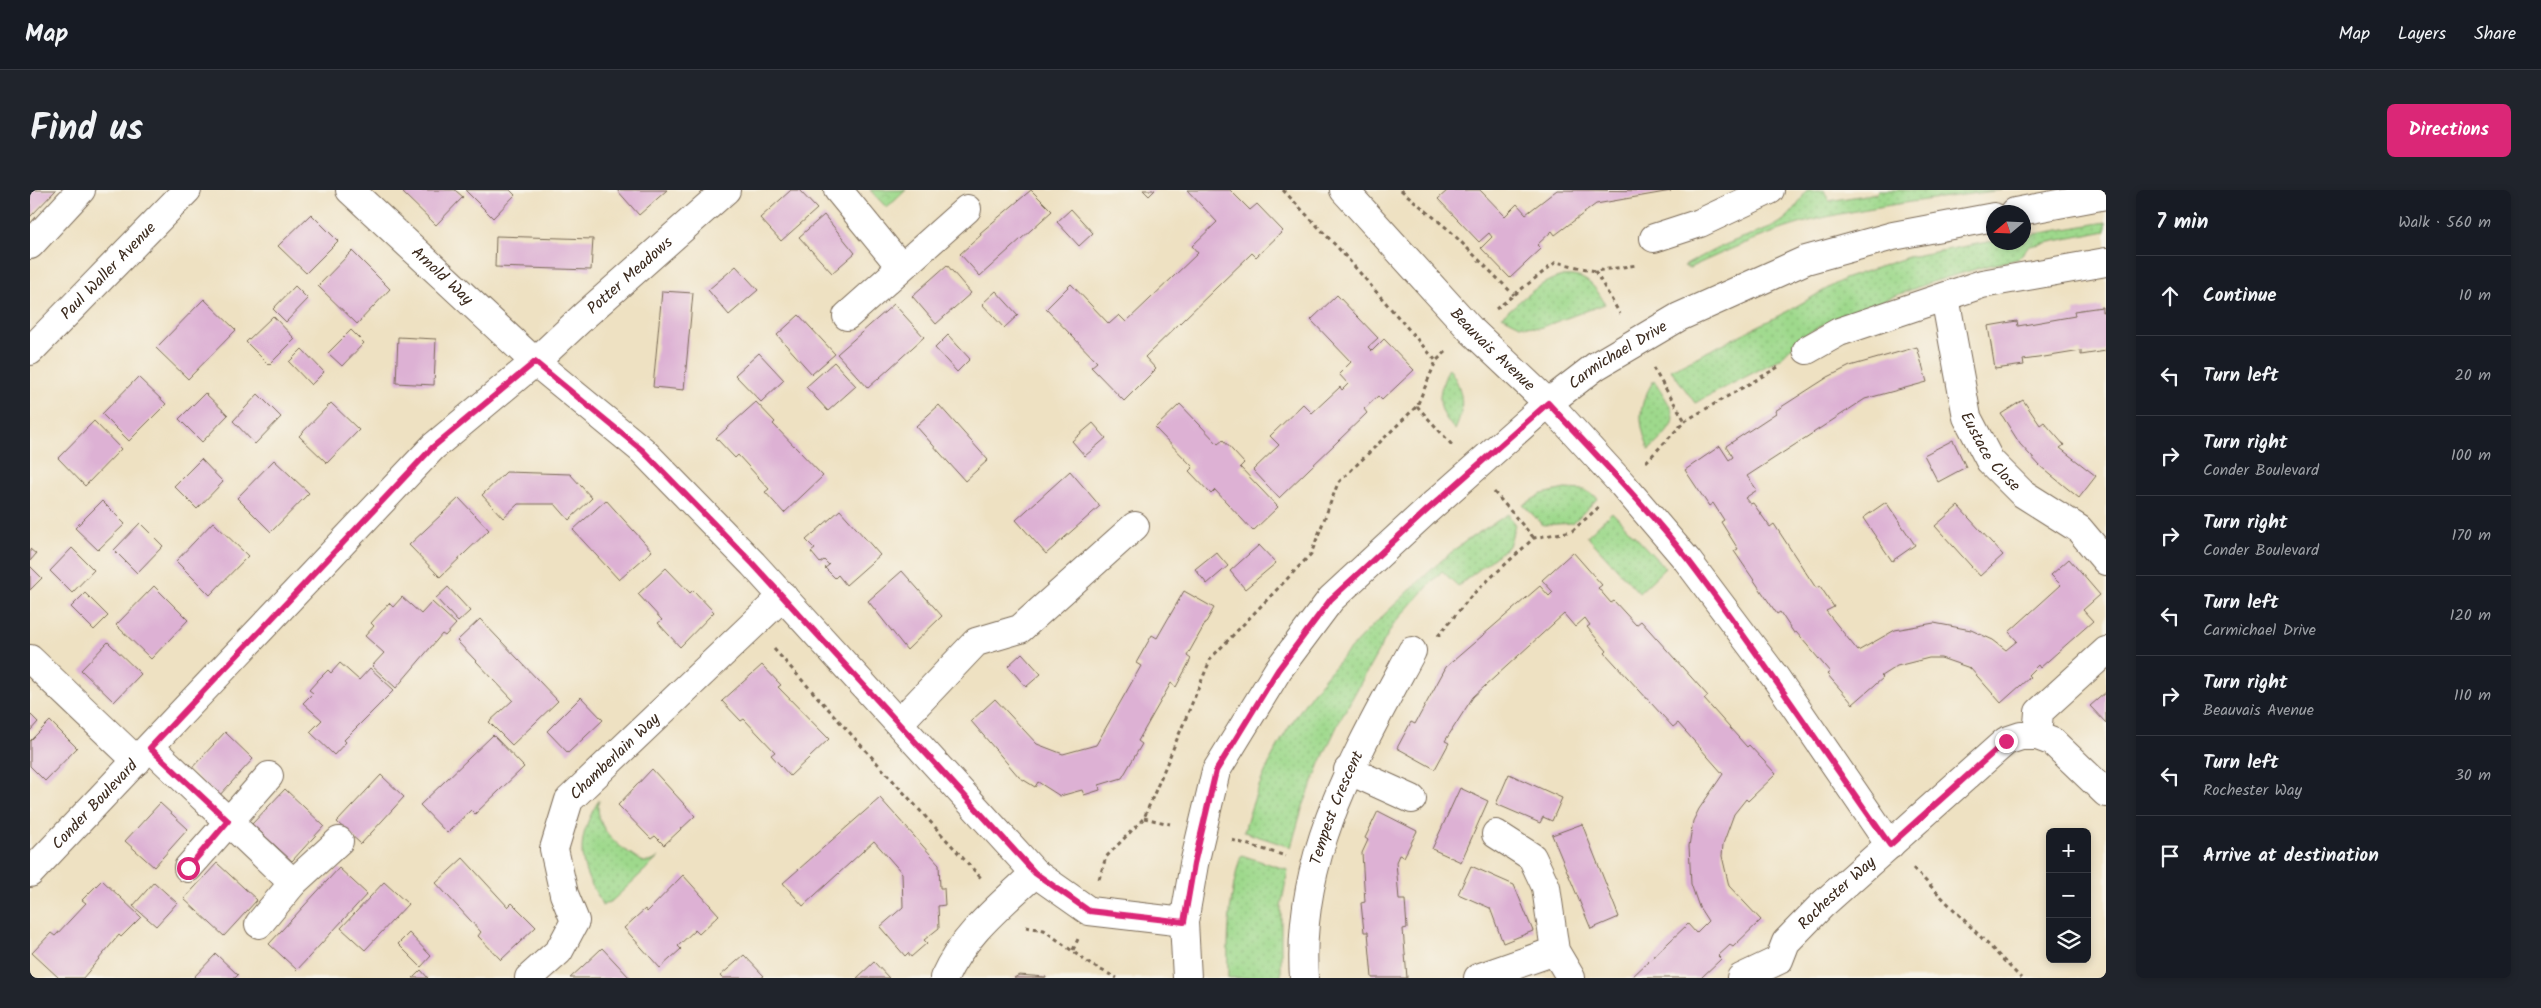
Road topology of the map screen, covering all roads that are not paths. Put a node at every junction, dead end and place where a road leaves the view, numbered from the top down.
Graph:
1 (81, 190) edge
2 (187, 190) edge
3 (350, 190) edge
4 (726, 190) edge
5 (838, 190) edge
6 (1344, 190) edge
7 (1770, 190) edge
8 (2106, 195) edge
9 (967, 209) dead end
10 (2031, 209) edge
11 (1986, 219) edge
12 (1654, 238) dead end
13 (30, 244) edge
14 (2106, 262) edge
15 (901, 267) junction
16 (1945, 297) junction
17 (847, 316) dead end
18 (1807, 350) dead end
19 (30, 351) edge
20 (535, 362) junction
21 (1548, 403) junction
22 (1135, 526) dead end
23 (2106, 562) edge
24 (783, 596) junction
25 (1412, 651) dead end
26 (2106, 651) edge
27 (30, 659) edge
28 (899, 723) junction
29 (2037, 736) junction
30 (144, 754) junction
31 (1348, 770) junction
32 (269, 776) dead end
33 (2106, 793) edge
34 (1412, 799) dead end
35 (228, 821) junction
36 (1496, 834) dead end
37 (339, 841) dead end
38 (1890, 845) junction
39 (188, 868) dead end
40 (30, 873) edge
41 (1035, 873) junction
42 (293, 883) junction
43 (1184, 922) junction
44 (260, 924) dead end
45 (1555, 951) junction
46 (1782, 969) edge
47 (529, 978) edge
48 (944, 978) edge
49 (1187, 978) edge
50 (1304, 978) edge
51 (1478, 978) edge
52 (1571, 978) edge
53 (1741, 978) edge

1 - 13 street
2 - 19 street, Paul Waller Avenue
3 - 20 street, Arnold Way
4 - 20 street, Potter Meadows
5 - 15 street
6 - 21 street, Beauvais Avenue
7 - 12 street
8 - 10 street
9 - 15 street
11 - 21 street, Carmichael Drive
14 - 16 street
15 - 17 street
16 - 18 street
16 - 23 street, Eustace Close
20 - 24 street
20 - 30 street, Conder Boulevard
21 - 38 street, Beauvais Avenue
21 - 43 street, Carmichael Drive
22 - 28 street
24 - 28 street
24 - 47 street, Chamberlain Way
25 - 31 street, Tempest Crescent
26 - 29 street
27 - 30 street
28 - 41 street
29 - 33 street
29 - 38 street, Rochester Way
30 - 35 street
30 - 40 street, Conder Boulevard
31 - 34 street
31 - 50 street, Tempest Crescent
32 - 35 street
35 - 39 street
35 - 42 street
36 - 45 street
37 - 42 street
38 - 46 street, Rochester Way
41 - 43 street
41 - 48 street
42 - 44 street
43 - 49 street, Carmichael Drive
45 - 51 street
45 - 52 street
46 - 53 street, Rochester Way

